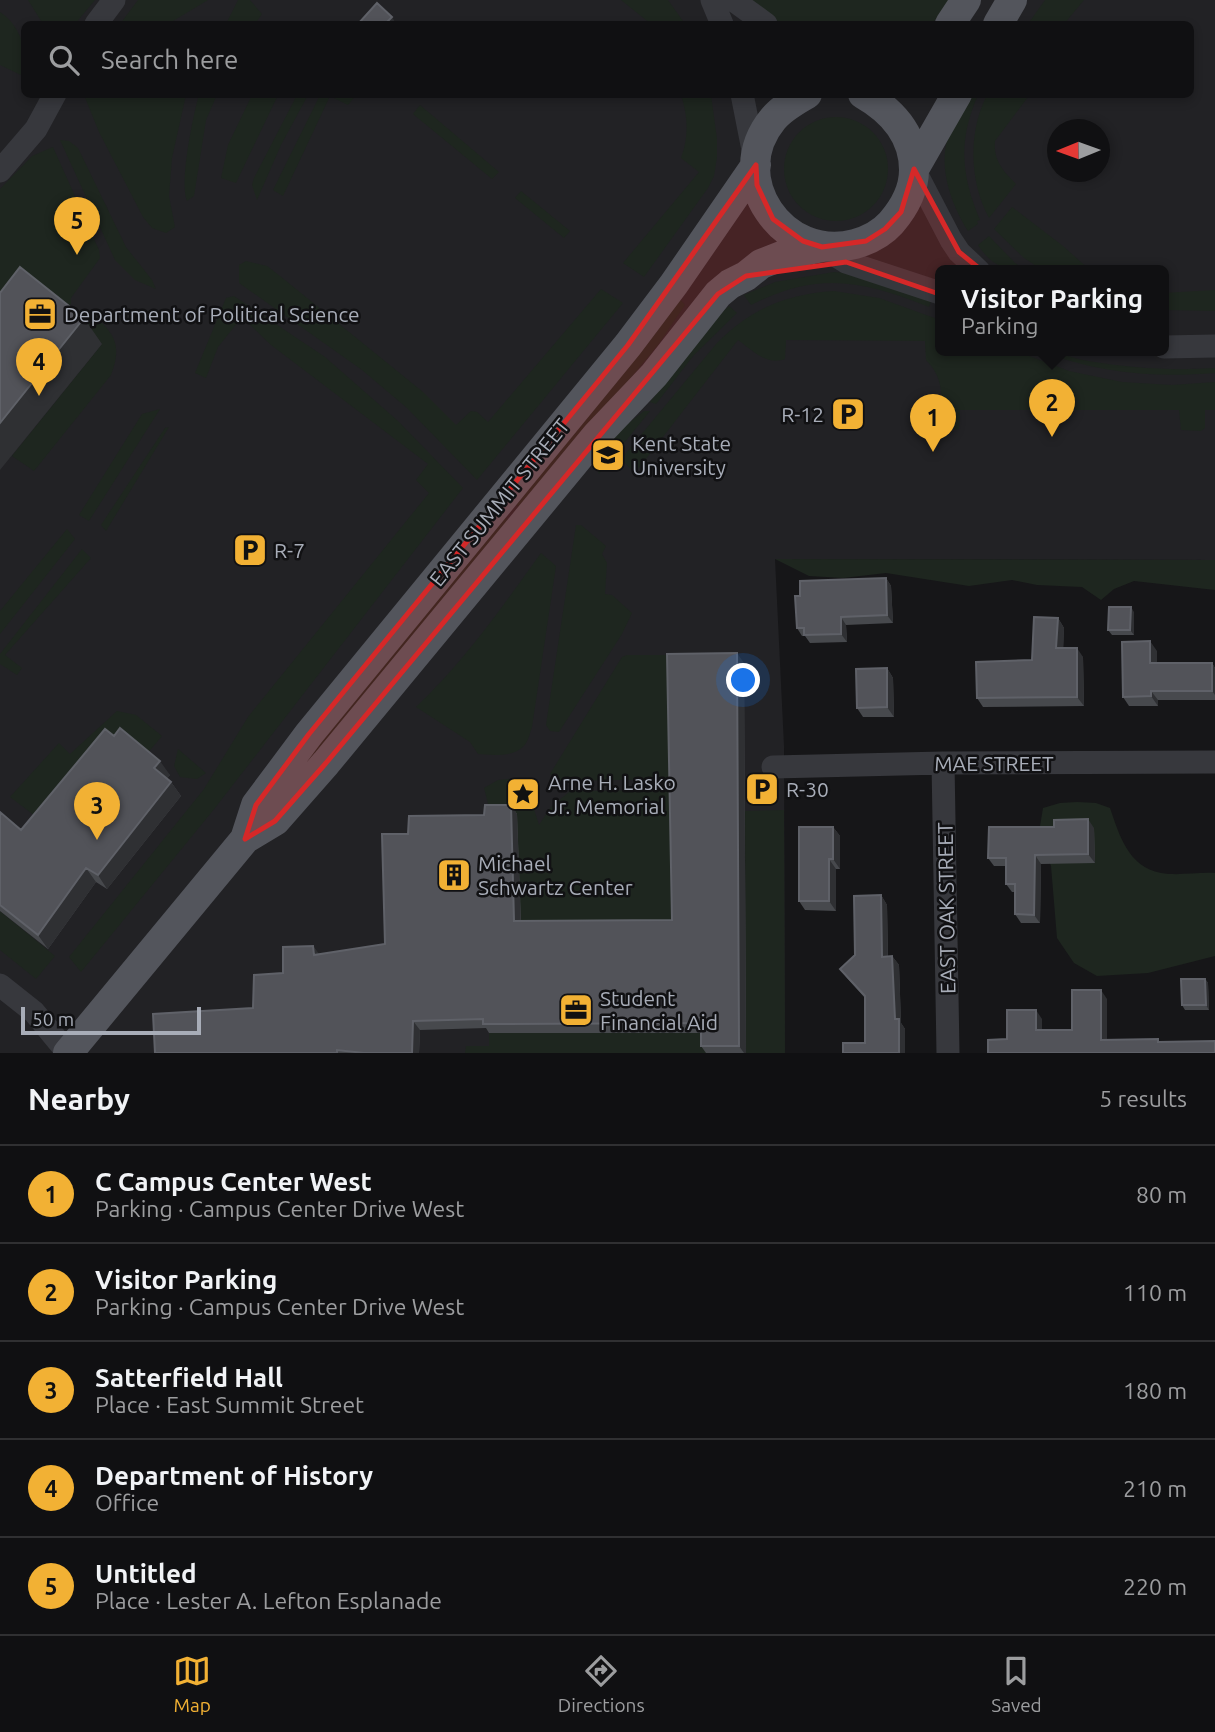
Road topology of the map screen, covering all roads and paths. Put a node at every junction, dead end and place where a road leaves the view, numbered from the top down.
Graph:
1 (114, 0) edge
2 (712, 0) edge
3 (733, 0) edge
4 (966, 0) edge
5 (1012, 0) edge
6 (98, 21) edge
7 (721, 21) edge
8 (762, 21) edge
9 (952, 21) edge
10 (1000, 21) edge
11 (53, 98) edge
12 (744, 98) edge
13 (799, 98) edge
14 (870, 98) edge
15 (955, 98) edge
16 (756, 165) junction
17 (914, 169) junction
18 (0, 171) edge
19 (834, 254) junction
20 (973, 265) edge
21 (935, 291) edge
22 (1215, 346) edge
23 (1169, 347) edge
24 (943, 762) junction
25 (1215, 762) edge
26 (773, 767) dead end
27 (245, 839) junction
28 (0, 985) edge
29 (68, 1053) edge
30 (948, 1053) edge

1 - 6 street
2 - 7 street
3 - 8 street
4 - 9 main road
5 - 10 main road
11 - 18 street
12 - 16 street
13 - 16 main road
14 - 17 main road
15 - 17 main road
16 - 19 main road
16 - 27 main road, EAST SUMMIT STREET
17 - 19 main road, EAST SUMMIT STREET
17 - 20 street
19 - 21 street
19 - 27 main road, EAST SUMMIT STREET
22 - 23 street
24 - 25 street, MAE STREET
24 - 26 street, MAE STREET
24 - 30 street, EAST OAK STREET
27 - 29 main road, EAST SUMMIT STREET
28 - 29 street

